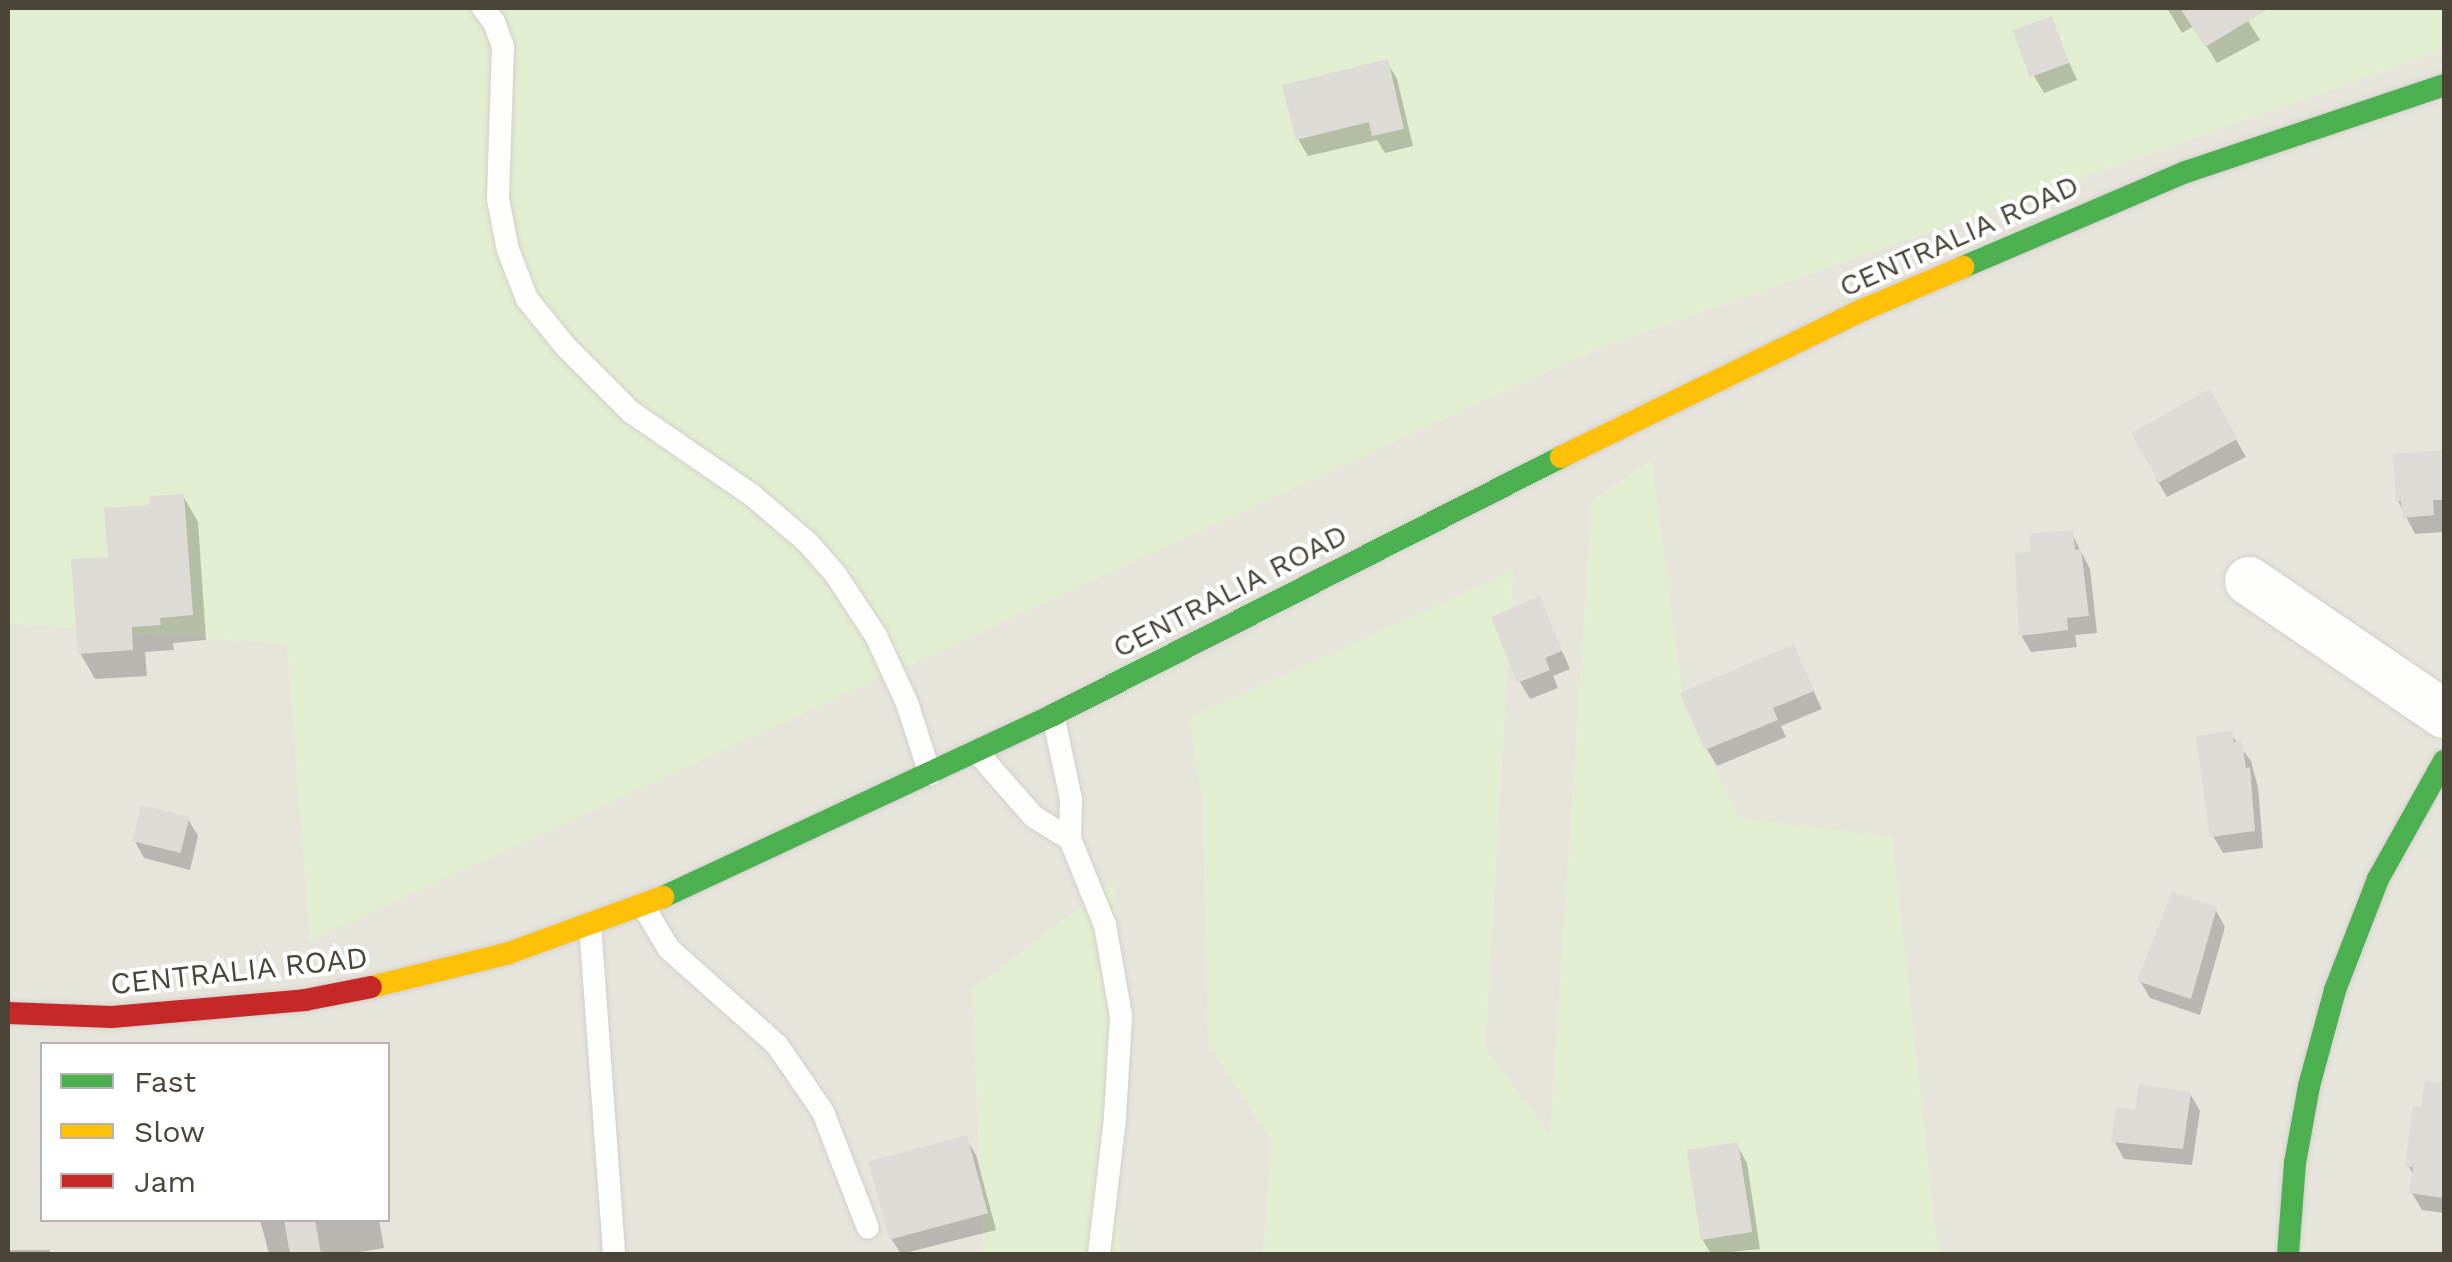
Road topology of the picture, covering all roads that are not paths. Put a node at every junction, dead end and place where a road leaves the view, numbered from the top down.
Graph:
1 (482, 8) edge
2 (2444, 84) edge
3 (2249, 582) dead end
4 (2444, 714) edge
5 (1054, 716) junction
6 (977, 752) junction
7 (2444, 761) edge
8 (930, 774) junction
9 (1070, 840) junction
10 (643, 906) junction
11 (590, 925) junction
12 (8, 1013) edge
13 (868, 1228) dead end
14 (614, 1254) edge
15 (1098, 1254) edge
16 (2288, 1254) edge

1 - 8 lane
2 - 5 main road, CENTRALIA ROAD
3 - 4 street
5 - 6 main road, CENTRALIA ROAD
5 - 9 lane
6 - 8 main road, CENTRALIA ROAD
6 - 9 lane
7 - 16 main road
8 - 10 main road, CENTRALIA ROAD
9 - 15 lane
10 - 11 main road, CENTRALIA ROAD
10 - 13 lane
11 - 12 main road, CENTRALIA ROAD
11 - 14 lane

